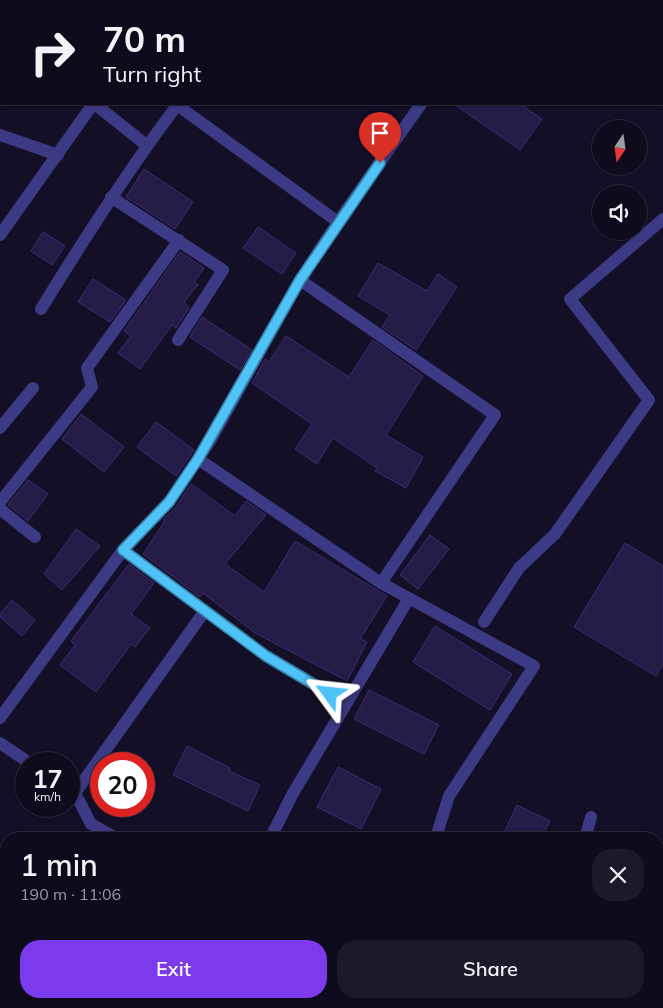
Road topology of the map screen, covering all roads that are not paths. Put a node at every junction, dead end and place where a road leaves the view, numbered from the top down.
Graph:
1 (93, 105) edge
2 (95, 105) edge
3 (176, 105) edge
4 (178, 105) edge
5 (420, 105) edge
6 (0, 135) edge
7 (146, 145) junction
8 (58, 155) junction
9 (111, 197) junction
10 (338, 222) junction
11 (661, 223) edge
12 (0, 235) edge
13 (178, 240) junction
14 (300, 280) junction
15 (40, 309) dead end
16 (178, 340) dead end
17 (33, 388) dead end
18 (0, 428) edge
19 (198, 459) junction
20 (0, 502) edge
21 (0, 509) edge
22 (35, 537) dead end
23 (123, 550) junction
24 (381, 583) junction
25 (408, 600) junction
26 (204, 612) junction
27 (484, 622) dead end
28 (346, 703) junction
29 (0, 718) edge
30 (0, 743) edge
31 (15, 753) edge
32 (80, 780) edge
33 (80, 805) edge
34 (591, 817) dead end
35 (105, 832) edge
36 (274, 832) edge
37 (438, 832) edge
38 (587, 832) edge

1 - 8 street
2 - 7 street
3 - 7 street
4 - 10 street
5 - 10 street
6 - 8 street
7 - 9 street
8 - 12 street
9 - 13 street
9 - 15 street
10 - 14 street
11 - 27 street
13 - 16 street
13 - 20 street
14 - 19 street
14 - 24 street
17 - 18 street
19 - 23 street
19 - 24 street
21 - 22 street
23 - 26 street
23 - 29 street
24 - 25 street
25 - 28 street
25 - 37 street
26 - 28 street
26 - 32 street
28 - 36 street
30 - 31 street
33 - 35 street
34 - 38 street

